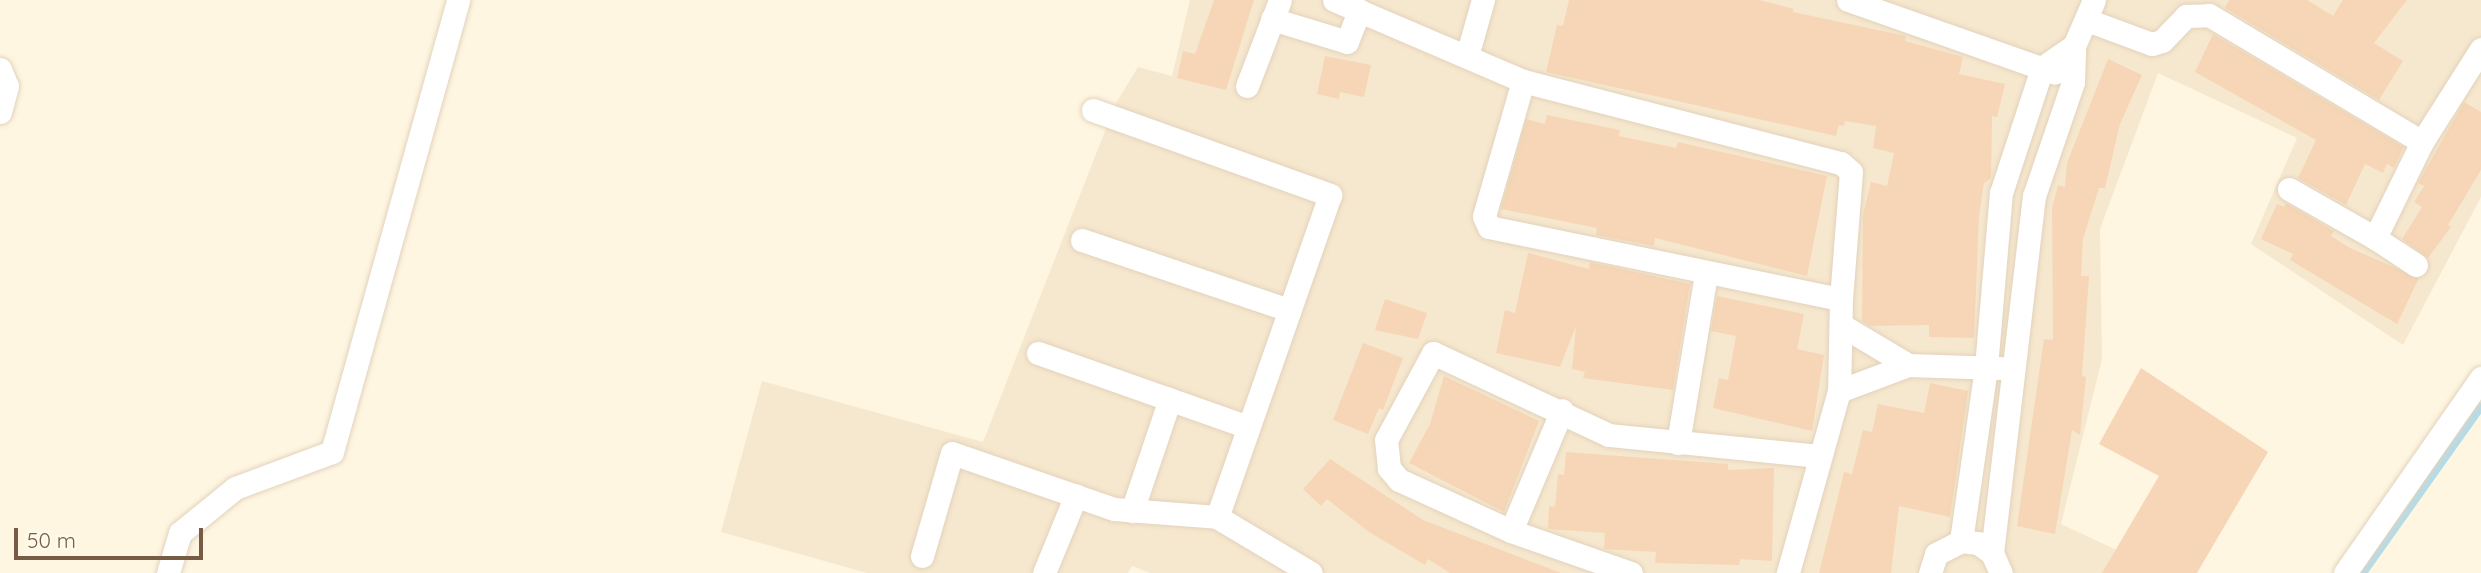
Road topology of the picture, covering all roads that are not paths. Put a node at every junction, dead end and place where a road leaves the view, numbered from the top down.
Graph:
1 (458, 0) edge
2 (1334, 0) edge
3 (1483, 0) edge
4 (1848, 0) edge
5 (1276, 9) edge
6 (1359, 10) junction
7 (2090, 10) edge
8 (2074, 46) junction
9 (2481, 48) edge
10 (1467, 57) junction
11 (2042, 68) junction
12 (0, 69) edge
13 (1524, 81) junction
14 (2073, 82) junction
15 (1247, 86) dead end
16 (1093, 110) dead end
17 (0, 112) edge
18 (2422, 142) junction
19 (2289, 189) dead end
20 (2375, 239) junction
21 (1082, 240) dead end
22 (2416, 265) dead end
23 (1706, 274) junction
24 (1841, 299) junction
25 (1289, 310) junction
26 (1841, 325) junction
27 (1038, 353) dead end
28 (1908, 365) junction
29 (1986, 367) junction
30 (2010, 368) junction
31 (2481, 378) edge
32 (1839, 391) junction
33 (1170, 399) junction
34 (1562, 410) junction
35 (1248, 427) junction
36 (1678, 443) junction
37 (1818, 456) junction
38 (1076, 495) junction
39 (1132, 511) junction
40 (1217, 517) junction
41 (1511, 531) junction
42 (1961, 541) junction
43 (922, 556) dead end
44 (1996, 563) edge
45 (168, 573) edge
46 (1044, 573) edge
47 (1311, 573) edge
48 (1631, 573) edge
49 (1788, 573) edge
50 (1930, 573) edge
51 (2345, 573) edge

1 - 45 street
2 - 6 street
3 - 10 street
4 - 11 street
5 - 6 street
5 - 15 street
6 - 10 street
7 - 8 street
7 - 18 street
8 - 11 street
8 - 14 street
9 - 18 street
10 - 13 street
11 - 14 street
11 - 29 street
12 - 17 street
13 - 23 street
13 - 24 street
14 - 30 street
16 - 25 street
18 - 20 street
19 - 20 street
20 - 22 street
21 - 25 street
23 - 24 street
23 - 36 street
24 - 26 street
25 - 35 street
26 - 28 street
26 - 32 street
27 - 33 street
28 - 29 street
28 - 32 street
29 - 30 street
29 - 42 street
30 - 44 street
31 - 51 street
32 - 37 street
33 - 35 street
33 - 39 street
34 - 36 street
34 - 41 street
34 - 41 street
35 - 40 street
36 - 37 street
37 - 49 street
38 - 39 street
38 - 43 street
38 - 46 street
39 - 40 street
40 - 47 street
41 - 48 street
42 - 44 street
42 - 50 street

